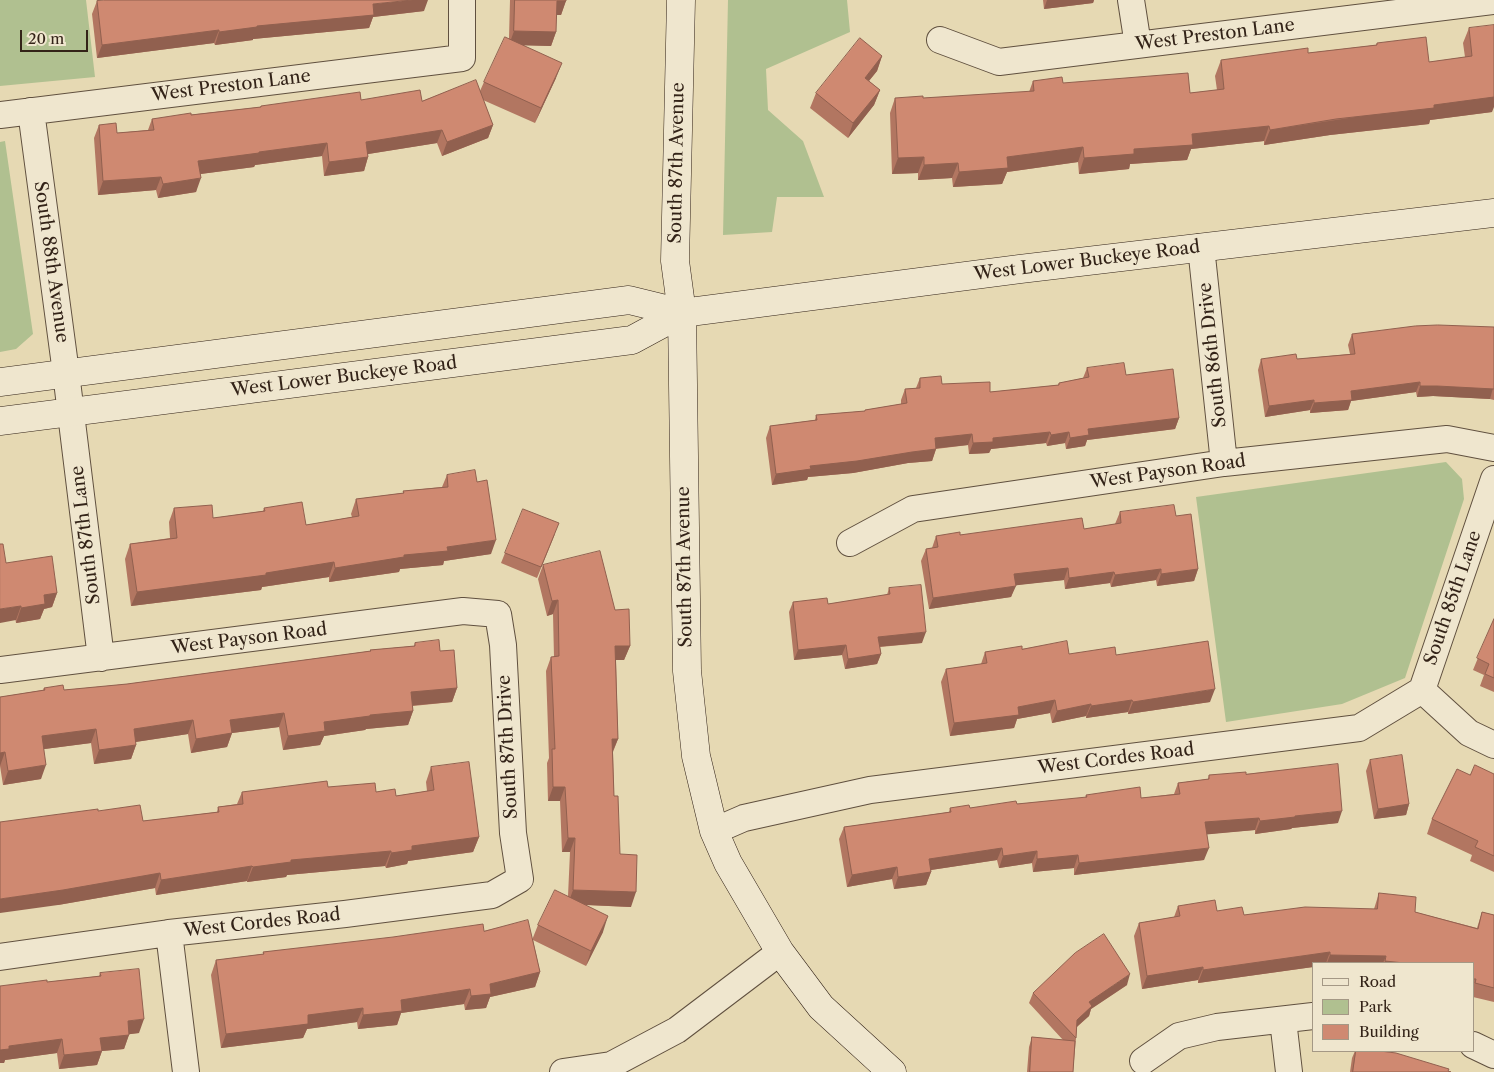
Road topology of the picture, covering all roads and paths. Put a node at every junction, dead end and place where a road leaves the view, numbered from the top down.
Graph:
1 (462, 0) edge
2 (681, 0) edge
3 (1131, 0) edge
4 (1494, 1) edge
5 (940, 40) dead end
6 (1138, 44) junction
7 (31, 111) junction
8 (0, 115) edge
9 (1494, 213) edge
10 (1201, 247) junction
11 (682, 313) junction
12 (66, 373) junction
13 (0, 382) edge
14 (71, 413) junction
15 (0, 421) edge
16 (1494, 448) edge
17 (1224, 463) junction
18 (1494, 479) edge
19 (850, 543) dead end
20 (498, 614) joint
21 (101, 658) junction
22 (0, 670) edge
23 (1422, 690) junction
24 (1494, 745) edge
25 (714, 830) junction
26 (520, 879) joint
27 (169, 933) junction
28 (780, 952) junction
29 (0, 957) edge
30 (1312, 1016) edge
31 (1283, 1020) junction
32 (1474, 1045) edge
33 (1494, 1055) edge
34 (1143, 1062) dead end
35 (186, 1072) edge
36 (562, 1072) edge
37 (891, 1072) edge
38 (1289, 1072) edge

1 - 7 street, West Preston Lane
2 - 11 main road, South 87th Avenue
3 - 6 street
4 - 6 street, West Preston Lane
5 - 6 street, West Preston Lane
7 - 8 street, West Preston Lane
7 - 12 street, South 88th Avenue
9 - 10 main road, West Lower Buckeye Road
10 - 11 main road, West Lower Buckeye Road
10 - 17 street, South 86th Drive
11 - 12 main road, West Lower Buckeye Road
11 - 14 main road, West Lower Buckeye Road
11 - 25 main road, South 87th Avenue
12 - 13 main road, West Lower Buckeye Road
12 - 14 street, South 88th Avenue
14 - 15 main road, West Lower Buckeye Road
14 - 21 street, South 87th Lane
16 - 17 street, West Payson Road
17 - 19 street, West Payson Road
18 - 23 street, South 85th Lane
20 - 21 street, West Payson Road
20 - 26 street, South 87th Drive
21 - 22 street, West Payson Road
23 - 24 street
23 - 25 street, West Cordes Road
25 - 28 main road, South 87th Avenue
26 - 27 street, West Cordes Road
27 - 29 street, West Cordes Road
27 - 35 street
28 - 36 street
28 - 37 main road, South 87th Avenue
30 - 31 street
31 - 34 street
31 - 38 street
32 - 33 street

